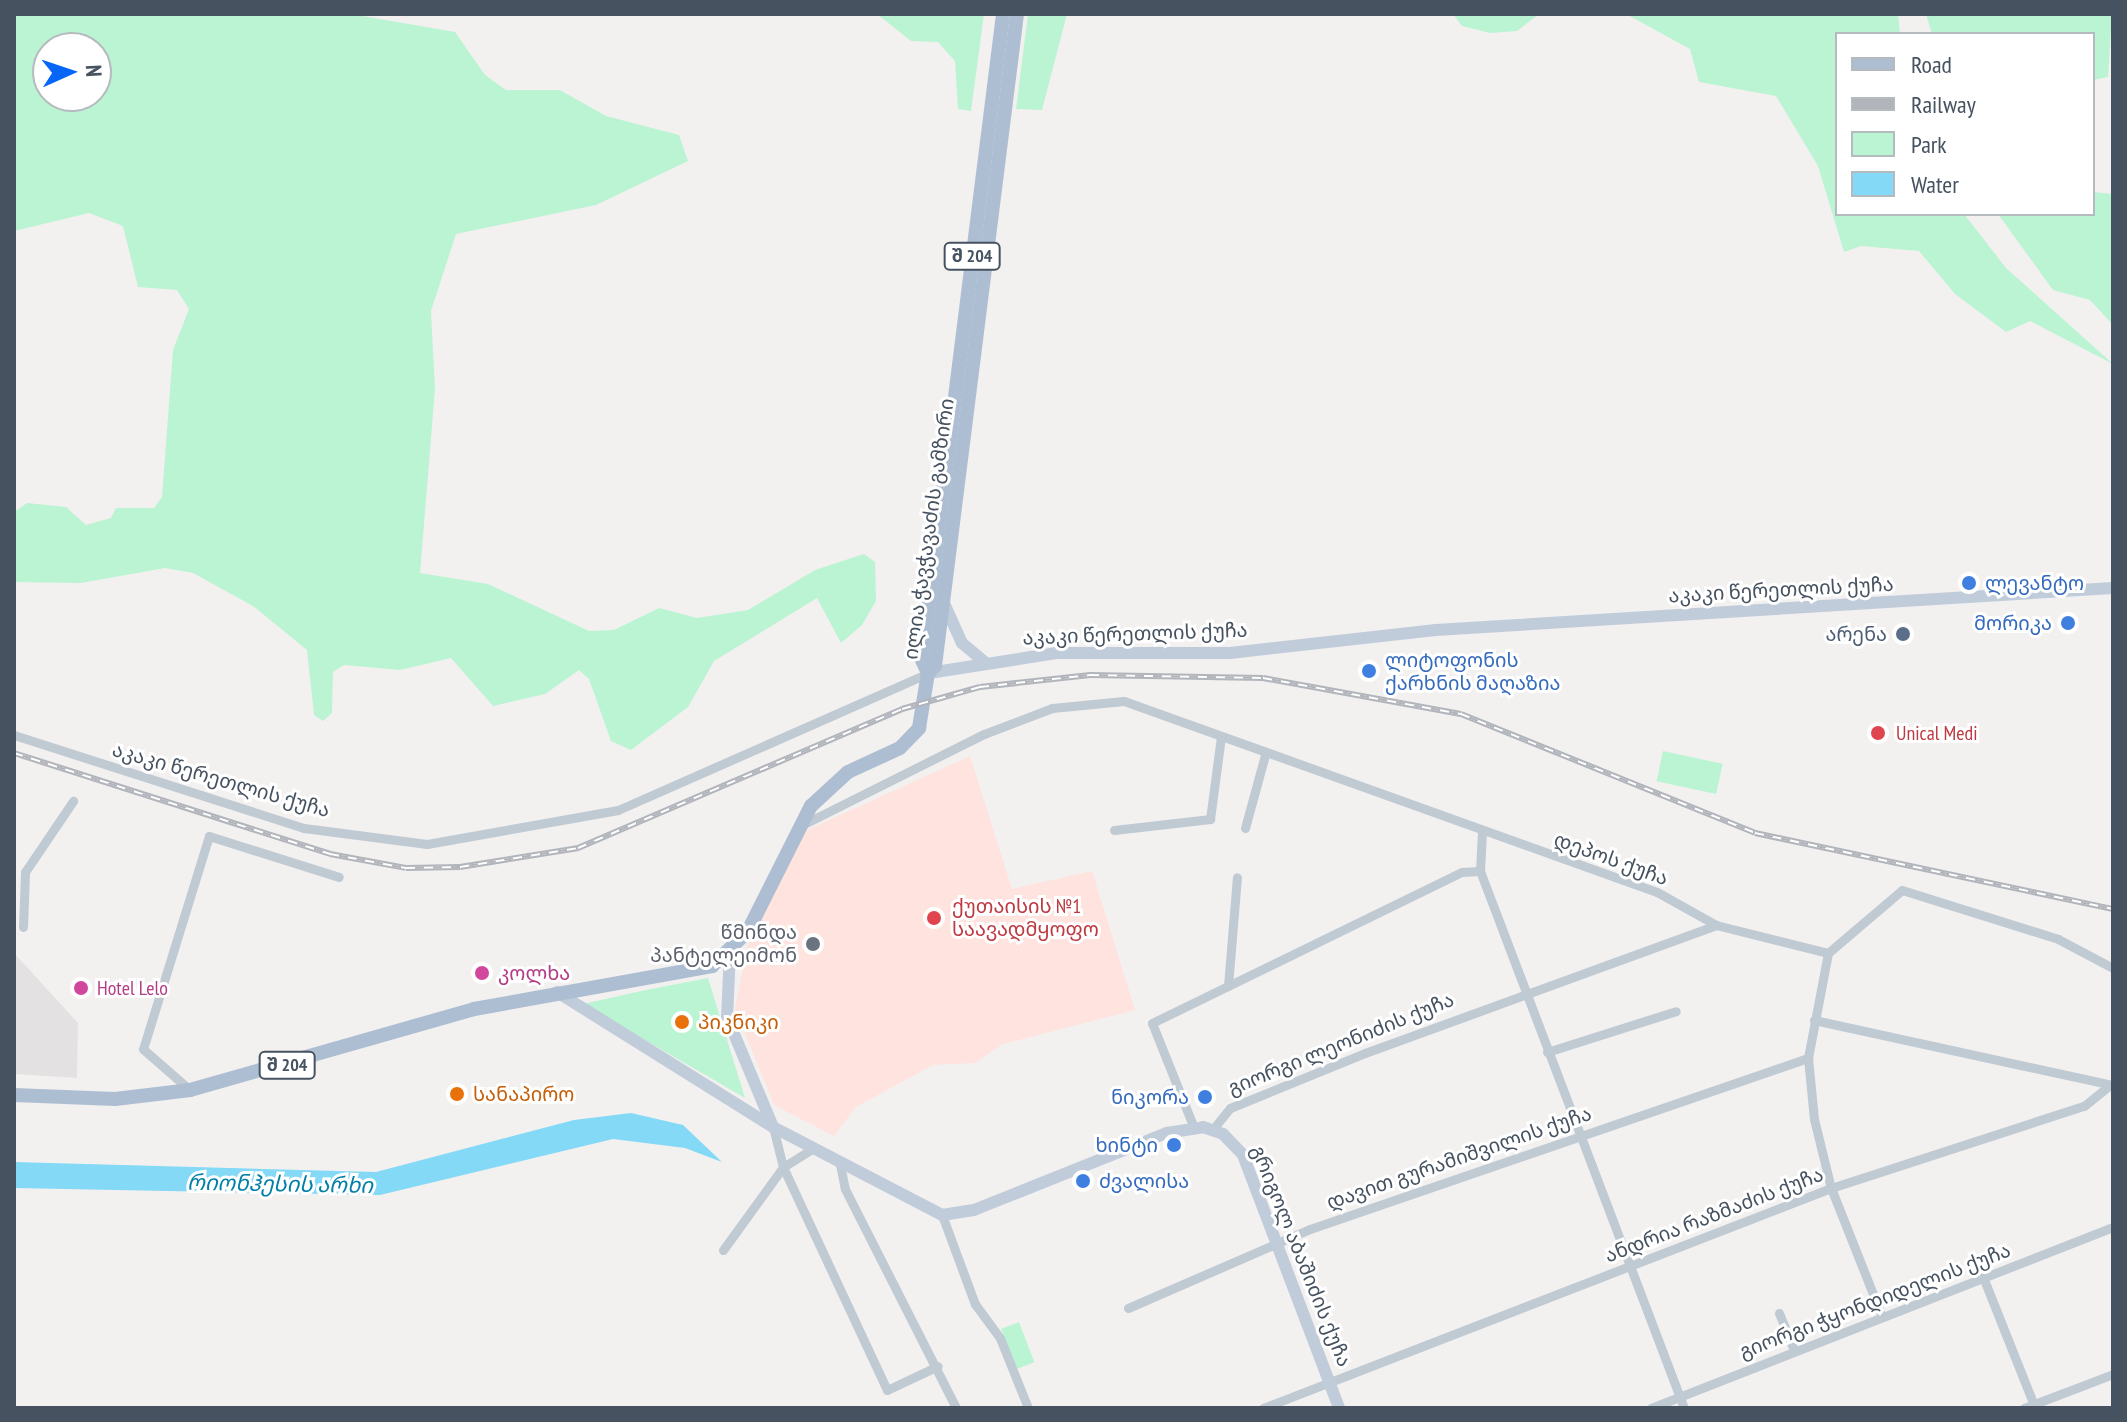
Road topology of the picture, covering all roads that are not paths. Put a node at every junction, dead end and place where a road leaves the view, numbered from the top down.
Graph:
1 (1003, 14) edge
2 (1017, 14) edge
3 (947, 498) junction
4 (2113, 588) edge
5 (943, 600) junction
6 (985, 662) junction
7 (928, 673) junction
8 (14, 735) edge
9 (1221, 737) junction
10 (1265, 755) junction
11 (73, 801) dead end
12 (799, 826) junction
13 (1245, 828) dead end
14 (1114, 830) dead end
15 (1482, 831) junction
16 (1480, 871) junction
17 (339, 877) dead end
18 (1237, 877) dead end
19 (1716, 925) junction
20 (23, 927) dead end
21 (730, 952) junction
22 (1828, 953) junction
23 (2113, 968) edge
24 (1228, 986) junction
25 (555, 990) junction
26 (1524, 994) junction
27 (1676, 1011) dead end
28 (1814, 1020) junction
29 (1547, 1052) junction
30 (1808, 1058) junction
31 (2112, 1085) edge
32 (190, 1090) junction
33 (14, 1095) edge
34 (773, 1127) junction
35 (1194, 1128) junction
36 (1213, 1129) junction
37 (1579, 1134) junction
38 (812, 1149) junction
39 (840, 1164) junction
40 (783, 1167) junction
41 (1831, 1188) junction
42 (942, 1215) junction
43 (2113, 1227) edge
44 (1279, 1245) junction
45 (723, 1250) dead end
46 (1630, 1268) junction
47 (1983, 1277) junction
48 (1128, 1308) dead end
49 (1779, 1313) dead end
50 (1881, 1314) junction
51 (1794, 1350) junction
52 (938, 1366) junction
53 (2113, 1374) edge
54 (1329, 1383) junction
55 (1680, 1397) junction
56 (2031, 1407) edge
57 (956, 1408) edge
58 (1028, 1408) edge
59 (1263, 1408) edge
60 (1339, 1408) edge
61 (1651, 1408) edge
62 (1684, 1408) edge

1 - 3 main road, ილია ჭავჭავაძის გამზირი / შ 204
2 - 3 main road, ილია ჭავჭავაძის გამზირი / შ 204
3 - 5 main road, ილია ჭავჭავაძის გამზირი / შ 204
3 - 7 main road, ილია ჭავჭავაძის გამზირი / შ 204
4 - 6 main road, აკაკი წერეთლის ქუჩა
5 - 6 main road
5 - 7 main road, ილია ჭავჭავაძის გამზირი / შ 204
6 - 7 main road, აკაკი წერეთლის ქუჩა
7 - 8 street, აკაკი წერეთლის ქუჩა
7 - 12 main road, შ 204
9 - 10 street, დეპოს ქუჩა
9 - 12 street, დეპოს ქუჩა
9 - 14 street
10 - 13 street
10 - 15 street, დეპოს ქუჩა
11 - 20 street
12 - 21 main road, შ 204
15 - 16 street
15 - 19 street, დეპოს ქუჩა
16 - 24 street
16 - 26 street
17 - 32 street
18 - 24 street
19 - 22 street, დეპოს ქუჩა
19 - 26 street, გიორგი ლეონიძის ქუჩა
21 - 25 main road, შ 204
21 - 34 main road
22 - 23 street
22 - 28 street
24 - 35 street
25 - 32 main road, შ 204
25 - 34 main road
26 - 29 street
26 - 36 street, გიორგი ლეონიძის ქუჩა
27 - 29 street
28 - 30 street
28 - 31 street
29 - 37 street
30 - 37 street, დავით გურამიშვილის ქუჩა
30 - 41 street
31 - 41 street, ანდრია რაზმაძის ქუჩა
32 - 33 main road, შ 204
34 - 38 main road
34 - 40 street
35 - 36 main road
35 - 42 main road
36 - 44 main road, გრიგოლ აბაშიძის ქუჩა
37 - 44 street, დავით გურამიშვილის ქუჩა
37 - 46 street
38 - 39 main road
38 - 40 street
39 - 42 main road
39 - 52 street
40 - 45 street
40 - 52 street
41 - 46 street, ანდრია რაზმაძის ქუჩა
41 - 50 street
42 - 58 street
43 - 47 street, გიორგი ჭყონდიდელის ქუჩა
44 - 48 street, დავით გურამიშვილის ქუჩა
44 - 54 main road, გრიგოლ აბაშიძის ქუჩა
46 - 54 street, ანდრია რაზმაძის ქუჩა
46 - 55 street
47 - 50 street, გიორგი ჭყონდიდელის ქუჩა
47 - 56 street
49 - 51 street
50 - 51 street, გიორგი ჭყონდიდელის ქუჩა
51 - 55 street, გიორგი ჭყონდიდელის ქუჩა
52 - 57 street
53 - 56 street
54 - 59 street, ანდრია რაზმაძის ქუჩა
54 - 60 main road, გრიგოლ აბაშიძის ქუჩა
55 - 61 street, გიორგი ჭყონდიდელის ქუჩა
55 - 62 street

